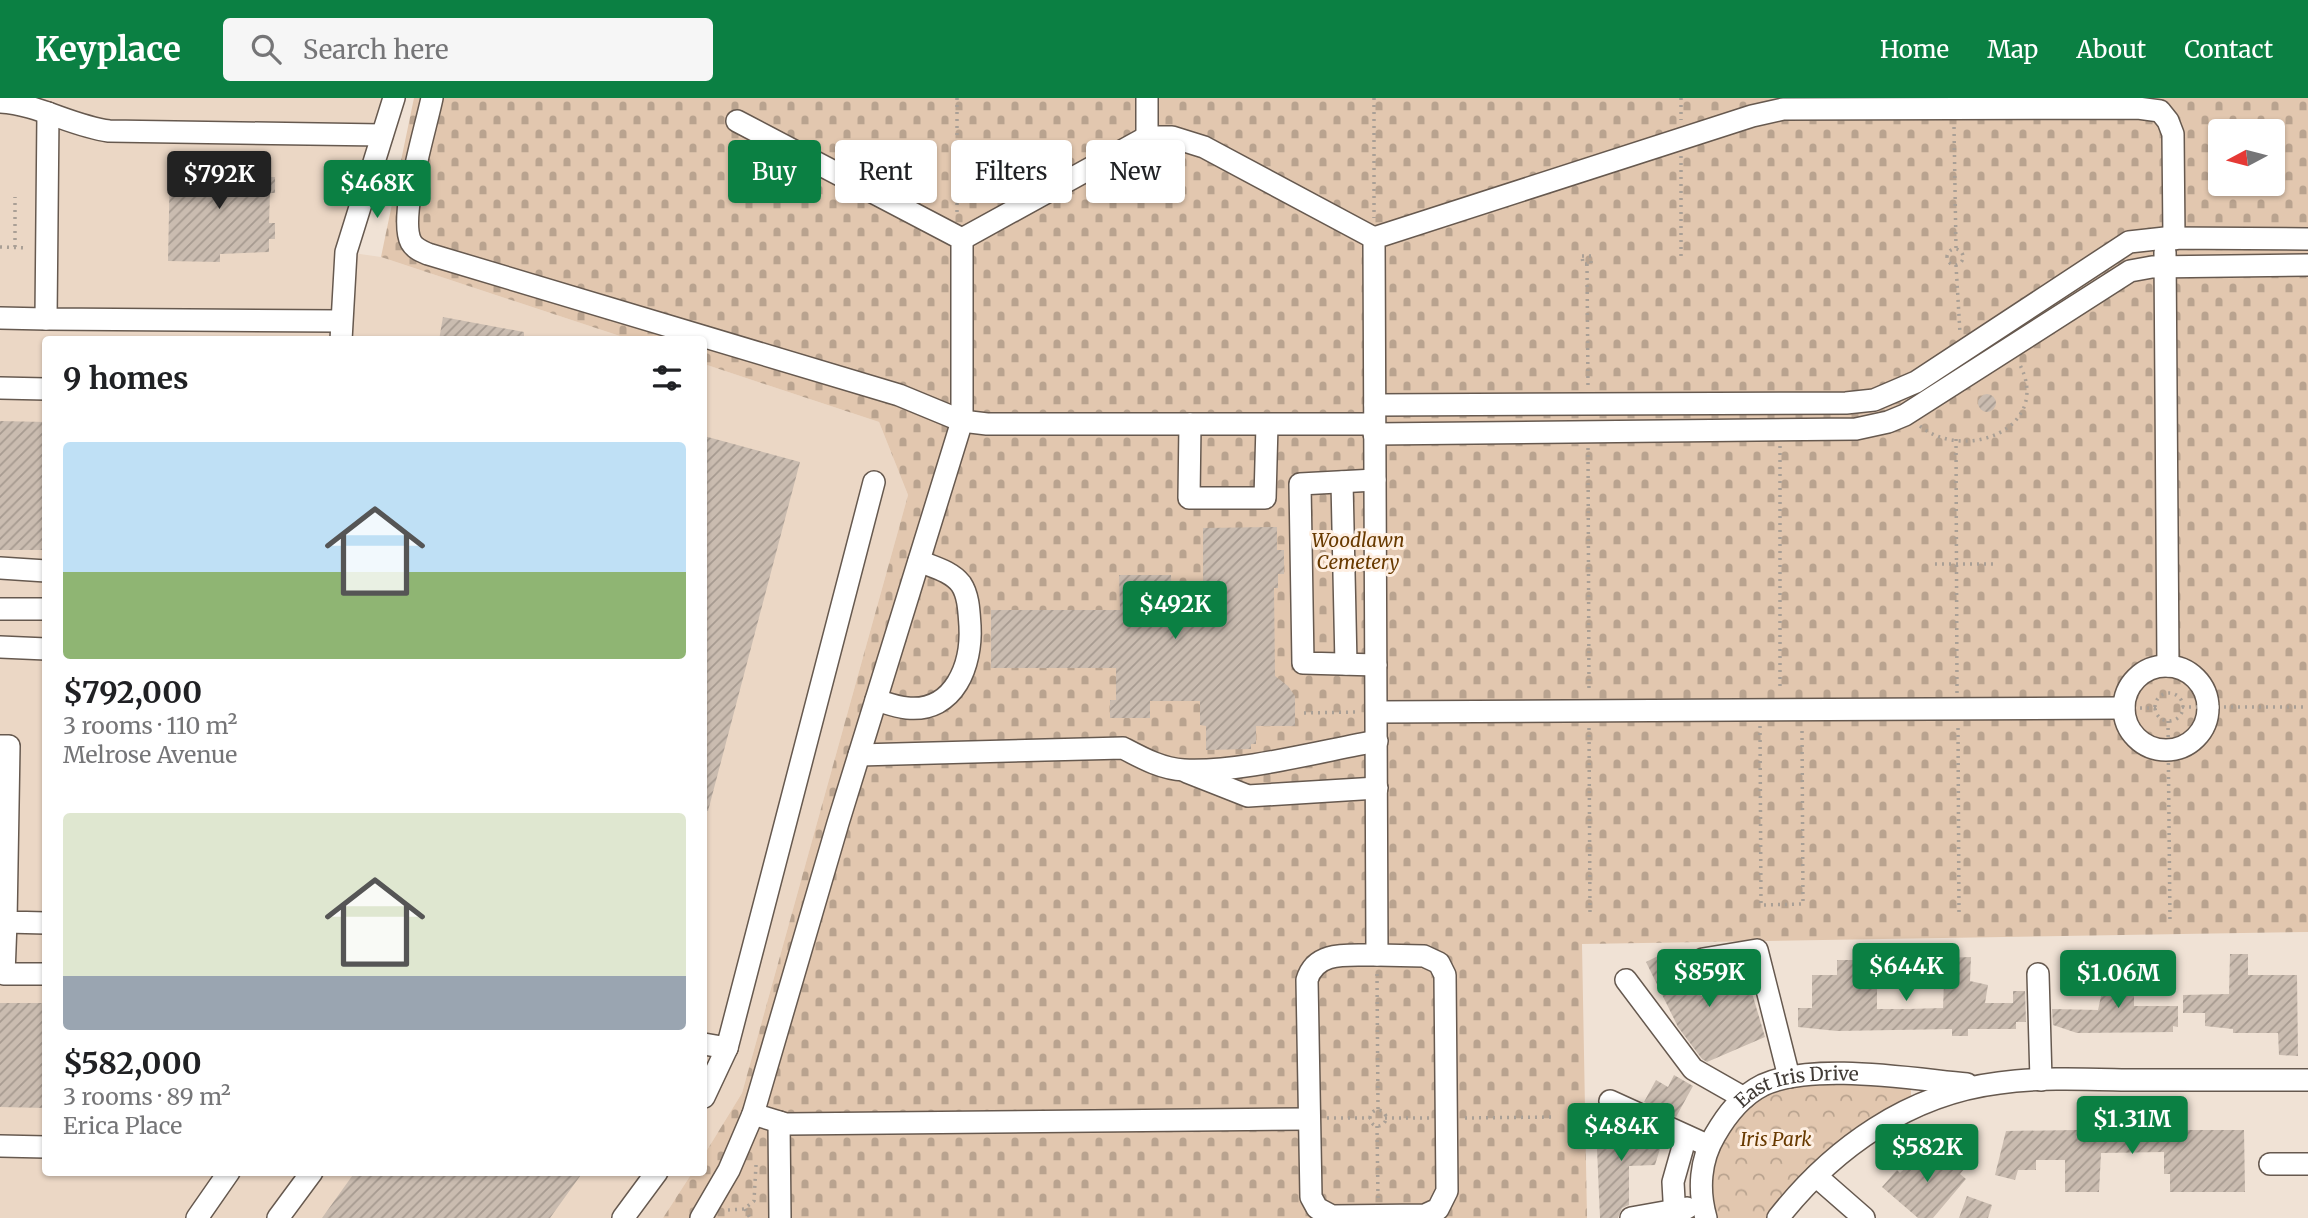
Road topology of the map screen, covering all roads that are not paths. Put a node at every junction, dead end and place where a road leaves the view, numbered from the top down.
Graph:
1 (394, 98) edge
2 (432, 98) edge
3 (1147, 98) edge
4 (0, 102) edge
5 (48, 113) junction
6 (737, 121) dead end
7 (382, 135) junction
8 (1147, 137) junction
9 (960, 238) junction
10 (1374, 238) junction
11 (2169, 239) junction
12 (2308, 239) edge
13 (2308, 265) edge
14 (2166, 267) junction
15 (0, 318) edge
16 (46, 319) junction
17 (340, 330) edge
18 (704, 336) edge
19 (707, 337) edge
20 (0, 388) edge
21 (42, 389) edge
22 (962, 421) junction
23 (1375, 421) junction
24 (1190, 424) junction
25 (1267, 425) junction
26 (1375, 480) junction
27 (874, 482) dead end
28 (1342, 482) junction
29 (919, 561) junction
30 (0, 568) edge
31 (42, 571) edge
32 (0, 609) edge
33 (42, 609) edge
34 (0, 647) edge
35 (42, 649) edge
36 (1346, 664) junction
37 (1376, 664) junction
38 (2168, 666) junction
39 (876, 700) junction
40 (2124, 708) junction
41 (1377, 712) junction
42 (1377, 741) junction
43 (0, 746) edge
44 (859, 755) junction
45 (1182, 770) junction
46 (1377, 789) junction
47 (6, 922) junction
48 (42, 923) edge
49 (1377, 955) junction
50 (1703, 959) dead end
51 (42, 974) edge
52 (2038, 974) dead end
53 (1626, 980) dead end
54 (707, 1045) edge
55 (727, 1048) junction
56 (1789, 1077) junction
57 (2041, 1080) junction
58 (2308, 1080) edge
59 (1982, 1086) junction
60 (707, 1091) edge
61 (1744, 1098) junction
62 (1610, 1101) dead end
63 (753, 1114) junction
64 (1309, 1119) junction
65 (779, 1122) junction
66 (1686, 1136) junction
67 (0, 1146) edge
68 (1709, 1146) junction
69 (42, 1147) edge
70 (2270, 1164) dead end
71 (2308, 1164) edge
72 (226, 1176) edge
73 (309, 1176) edge
74 (654, 1176) edge
75 (1816, 1176) junction
76 (706, 1210) edge
77 (1705, 1212) edge
78 (1674, 1214) edge
79 (1861, 1217) edge
80 (197, 1218) edge
81 (278, 1218) edge
82 (623, 1218) edge
83 (780, 1218) edge
84 (1631, 1218) edge
85 (1778, 1218) edge

1 - 7 street
2 - 18 street
3 - 8 street
4 - 5 street
5 - 7 street
5 - 16 street
6 - 9 street
7 - 17 street
8 - 9 street
8 - 10 street
9 - 22 street
10 - 11 street
10 - 23 street
11 - 12 street
11 - 14 street
11 - 23 street
13 - 14 street
14 - 23 street
14 - 38 street
15 - 16 street
16 - 17 street
19 - 22 street
20 - 21 street
22 - 24 street
22 - 29 street
23 - 25 street
23 - 26 street
24 - 25 street
24 - 25 street
26 - 28 street
26 - 37 street
27 - 55 street
28 - 36 street
28 - 36 street
29 - 39 street
29 - 39 street
30 - 31 street
32 - 33 street
34 - 35 street
36 - 37 street
37 - 41 street
38 - 40 street
38 - 40 street
39 - 44 street
40 - 41 street
41 - 42 street
42 - 45 street
42 - 46 street
43 - 47 street
44 - 45 street
44 - 63 street
45 - 46 street
46 - 49 street
47 - 48 street
47 - 51 street
49 - 64 street
49 - 64 street
50 - 56 street
52 - 57 street
53 - 61 street
54 - 55 street
55 - 60 street
56 - 59 street, East Iris Drive
56 - 61 street, East Iris Drive
57 - 58 street, East Iris Drive
57 - 59 street, East Iris Drive
59 - 75 street, East Iris Drive
61 - 68 street, East Iris Drive
62 - 66 street
63 - 65 street
63 - 76 street
64 - 65 street
65 - 83 street
66 - 68 street
66 - 78 street
67 - 69 street
68 - 77 street, East Iris Drive
70 - 71 street
72 - 80 street
73 - 81 street
74 - 82 street
75 - 79 street
75 - 85 street, East Iris Drive
77 - 78 street
78 - 84 street

